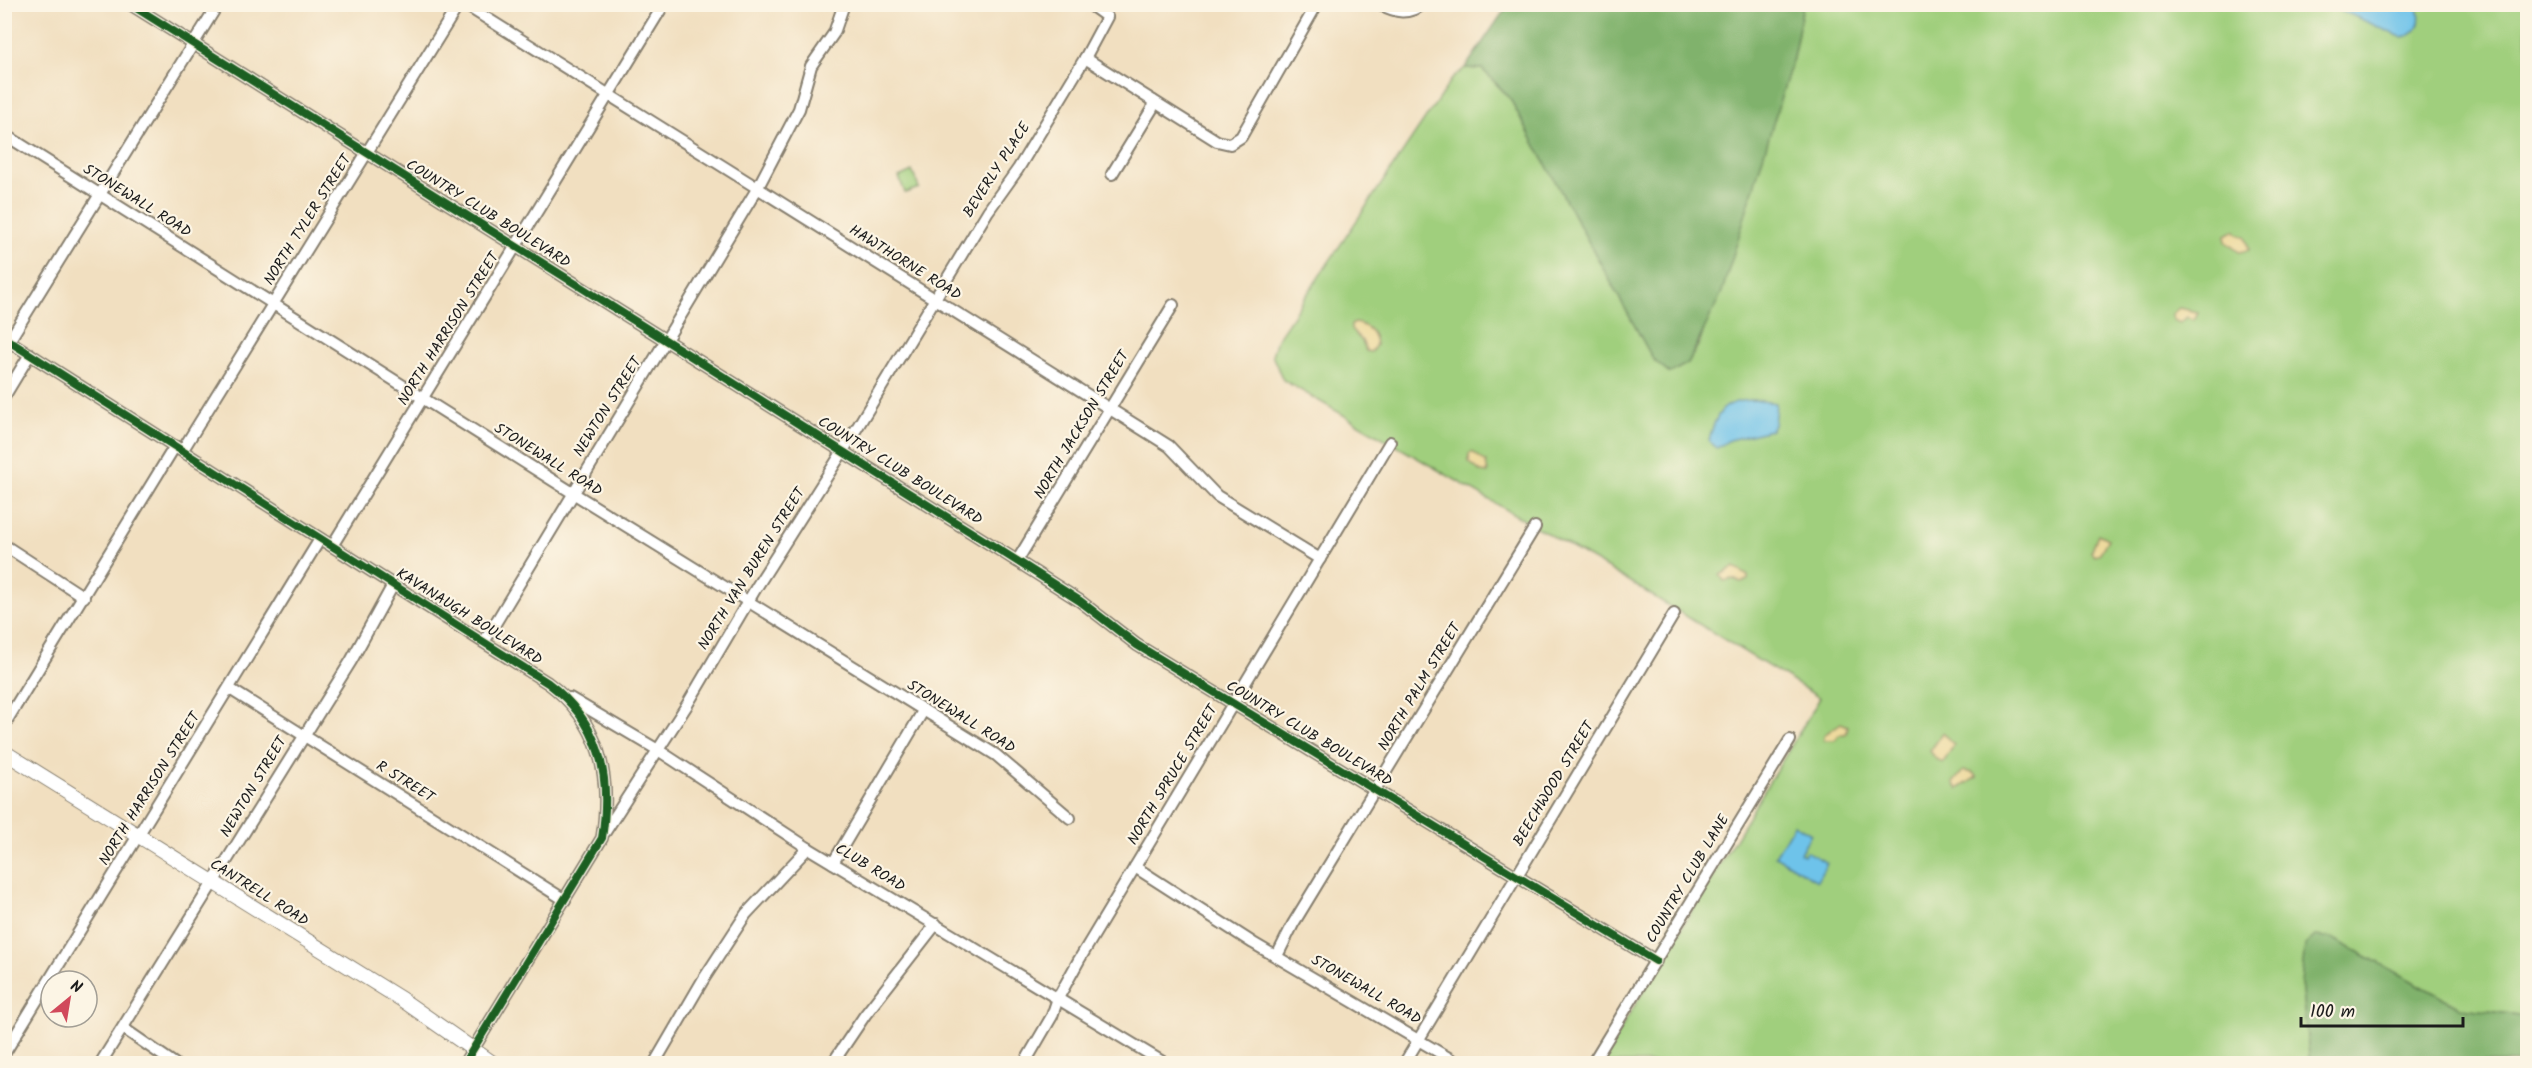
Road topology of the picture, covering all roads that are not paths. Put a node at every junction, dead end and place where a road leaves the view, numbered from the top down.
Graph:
1 (130, 4) edge
2 (218, 4) edge
3 (459, 4) edge
4 (464, 4) edge
5 (664, 4) edge
6 (844, 4) edge
7 (1089, 4) edge
8 (1317, 4) edge
9 (1380, 4) edge
10 (1424, 4) edge
11 (193, 45) junction
12 (1085, 58) junction
13 (609, 96) junction
14 (1153, 101) junction
15 (4, 134) edge
16 (368, 154) junction
17 (1112, 174) dead end
18 (757, 189) junction
19 (100, 195) junction
20 (517, 248) junction
21 (934, 299) junction
22 (273, 304) junction
23 (1173, 304) dead end
24 (924, 315) joint
25 (7, 340) edge
26 (666, 342) junction
27 (30, 354) junction
28 (4, 397) edge
29 (424, 400) junction
30 (1110, 408) junction
31 (1390, 442) dead end
32 (178, 449) junction
33 (843, 452) junction
34 (573, 493) junction
35 (1535, 526) dead end
36 (320, 539) junction
37 (4, 545) edge
38 (332, 546) junction
39 (1320, 559) junction
40 (1017, 561) junction
41 (393, 585) junction
42 (84, 597) junction
43 (748, 602) junction
44 (1674, 614) dead end
45 (484, 642) junction
46 (230, 689) junction
47 (562, 694) junction
48 (1233, 703) junction
49 (923, 711) junction
50 (4, 725) edge
51 (303, 735) junction
52 (1790, 740) dead end
53 (658, 750) junction
54 (4, 752) edge
55 (1376, 790) junction
56 (1070, 818) dead end
57 (138, 835) junction
58 (602, 838) junction
59 (808, 848) junction
60 (833, 863) junction
61 (1136, 867) junction
62 (1516, 876) junction
63 (214, 884) junction
64 (565, 900) junction
65 (936, 924) junction
66 (1277, 956) junction
67 (1656, 961) junction
68 (1058, 998) junction
69 (123, 1029) junction
70 (1419, 1038) junction
71 (472, 1049) junction
72 (4, 1054) edge
73 (100, 1064) edge
74 (175, 1064) edge
75 (464, 1064) edge
76 (494, 1064) edge
77 (654, 1064) edge
78 (832, 1064) edge
79 (1024, 1064) edge
80 (1166, 1064) edge
81 (1404, 1064) edge
82 (1459, 1064) edge
83 (1592, 1064) edge

1 - 11 street, COUNTRY CLUB BOULEVARD
2 - 11 street
3 - 16 street, NORTH TYLER STREET
4 - 13 street, HAWTHORNE ROAD
5 - 13 street, NORTH HARRISON STREET
6 - 18 street
7 - 12 street, BEVERLY PLACE
8 - 14 street
9 - 10 street
11 - 16 street, COUNTRY CLUB BOULEVARD
11 - 19 street
12 - 14 street
12 - 21 street, BEVERLY PLACE
13 - 18 street, HAWTHORNE ROAD
13 - 20 street, NORTH HARRISON STREET
14 - 17 street
15 - 19 street, STONEWALL ROAD
16 - 20 street, COUNTRY CLUB BOULEVARD
16 - 22 street, NORTH TYLER STREET
18 - 21 street, HAWTHORNE ROAD
18 - 26 street, NEWTON STREET
19 - 22 street, STONEWALL ROAD
19 - 25 street
20 - 26 street, COUNTRY CLUB BOULEVARD
20 - 29 street, NORTH HARRISON STREET
21 - 24 street, BEVERLY PLACE
21 - 30 street, HAWTHORNE ROAD
22 - 29 street, STONEWALL ROAD
22 - 32 street, NORTH TYLER STREET
23 - 30 street, NORTH JACKSON STREET
24 - 33 street, NORTH VAN BUREN STREET
25 - 27 street, KAVANAUGH BOULEVARD
26 - 33 street, COUNTRY CLUB BOULEVARD
26 - 34 street, NEWTON STREET
27 - 28 street
27 - 32 street, KAVANAUGH BOULEVARD
29 - 34 street, STONEWALL ROAD
29 - 38 street, NORTH HARRISON STREET
30 - 39 street, HAWTHORNE ROAD
30 - 40 street, NORTH JACKSON STREET
31 - 39 street, NORTH SPRUCE STREET
32 - 36 street, KAVANAUGH BOULEVARD
32 - 42 street, NORTH TYLER STREET
33 - 40 street, COUNTRY CLUB BOULEVARD
33 - 43 street, NORTH VAN BUREN STREET
34 - 43 street, STONEWALL ROAD
34 - 45 street, NEWTON STREET
35 - 55 street, NORTH PALM STREET
36 - 38 street, KAVANAUGH BOULEVARD
36 - 46 street, NORTH HARRISON STREET
37 - 42 street
38 - 41 street, KAVANAUGH BOULEVARD
39 - 48 street, NORTH SPRUCE STREET
40 - 48 street, COUNTRY CLUB BOULEVARD
41 - 45 street, KAVANAUGH BOULEVARD
41 - 51 street, NEWTON STREET
42 - 50 street, NORTH TYLER STREET
43 - 49 street, STONEWALL ROAD
43 - 53 street, NORTH VAN BUREN STREET
44 - 62 street, BEECHWOOD STREET
45 - 47 street, KAVANAUGH BOULEVARD
46 - 51 street, R STREET
46 - 57 street, NORTH HARRISON STREET
47 - 53 street, CLUB ROAD
47 - 58 street, KAVANAUGH BOULEVARD
48 - 55 street, COUNTRY CLUB BOULEVARD
48 - 61 street, NORTH SPRUCE STREET
49 - 56 street, STONEWALL ROAD
49 - 60 street
51 - 63 street, NEWTON STREET
51 - 64 street, R STREET
52 - 67 street, COUNTRY CLUB LANE
53 - 58 street, NORTH VAN BUREN STREET
53 - 59 street, CLUB ROAD
54 - 57 main road, CANTRELL ROAD
55 - 62 street, COUNTRY CLUB BOULEVARD
55 - 66 street, NORTH PALM STREET
57 - 63 main road, CANTRELL ROAD
57 - 72 street, NORTH HARRISON STREET
58 - 64 street, KAVANAUGH BOULEVARD
59 - 60 street, CLUB ROAD
59 - 77 street
60 - 65 street, CLUB ROAD
61 - 66 street, STONEWALL ROAD
61 - 68 street, NORTH SPRUCE STREET
62 - 67 street, COUNTRY CLUB BOULEVARD
62 - 70 street, BEECHWOOD STREET
63 - 69 street, NEWTON STREET
63 - 71 main road, CANTRELL ROAD
64 - 71 street, KAVANAUGH BOULEVARD
65 - 68 street, CLUB ROAD
65 - 78 street
66 - 70 street, STONEWALL ROAD
67 - 83 street, COUNTRY CLUB LANE
68 - 79 street, NORTH SPRUCE STREET
68 - 80 street, CLUB ROAD
69 - 73 street, NEWTON STREET
69 - 74 street
70 - 81 street, BEECHWOOD STREET
70 - 82 street, STONEWALL ROAD
71 - 75 street, KAVANAUGH BOULEVARD
71 - 76 main road, CANTRELL ROAD

